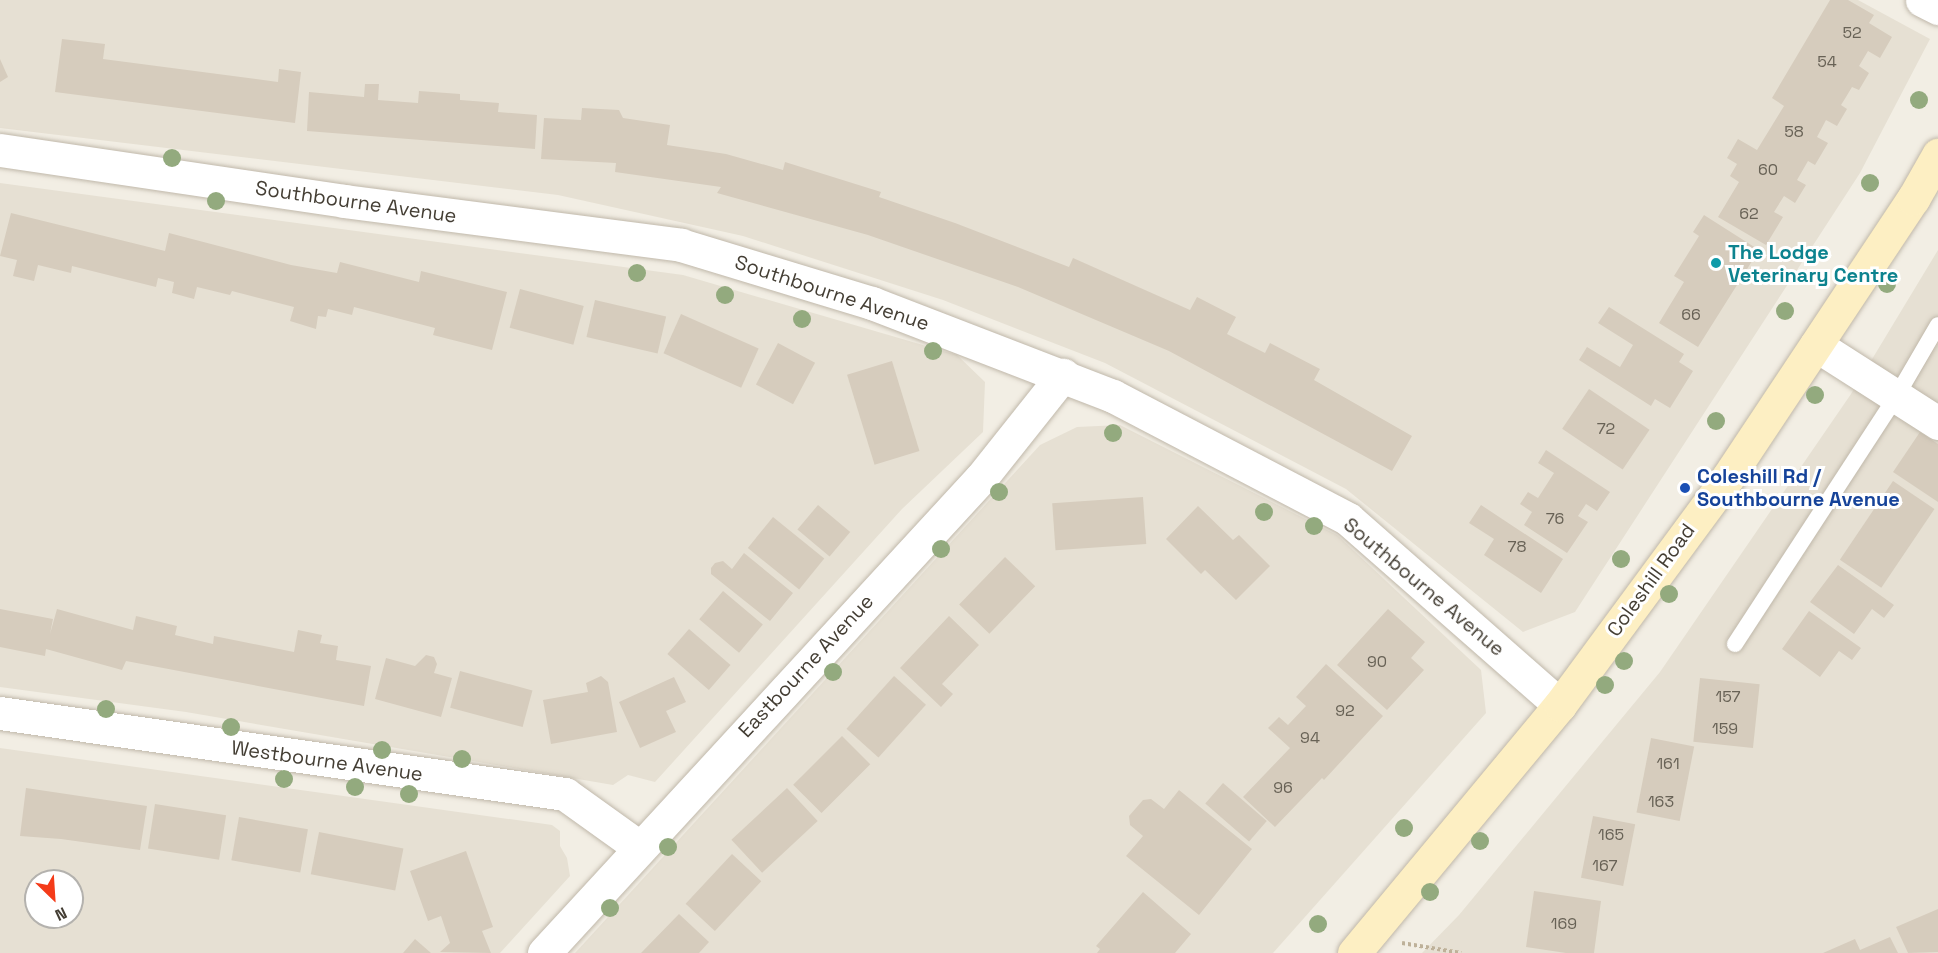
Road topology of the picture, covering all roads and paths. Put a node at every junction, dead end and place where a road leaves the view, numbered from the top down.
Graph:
1 (1922, 0) edge
2 (1938, 8) edge
3 (0, 150) edge
4 (1938, 155) edge
5 (1938, 326) edge
6 (1816, 345) junction
7 (1063, 375) junction
8 (1896, 397) junction
9 (1938, 423) edge
10 (1735, 644) dead end
11 (1560, 705) junction
12 (0, 713) edge
13 (639, 847) junction
14 (1361, 945) edge
15 (544, 953) edge
16 (1461, 953) edge

1 - 2 street
3 - 7 street, Southbourne Avenue
4 - 6 main road, Coleshill Road
5 - 8 lane
6 - 8 street
6 - 11 main road, Coleshill Road
7 - 11 street, Southbourne Avenue
7 - 13 street, Eastbourne Avenue
8 - 9 street
8 - 10 lane
11 - 14 main road, Coleshill Road
12 - 13 street, Westbourne Avenue
13 - 15 street, Eastbourne Avenue
14 - 16 path

